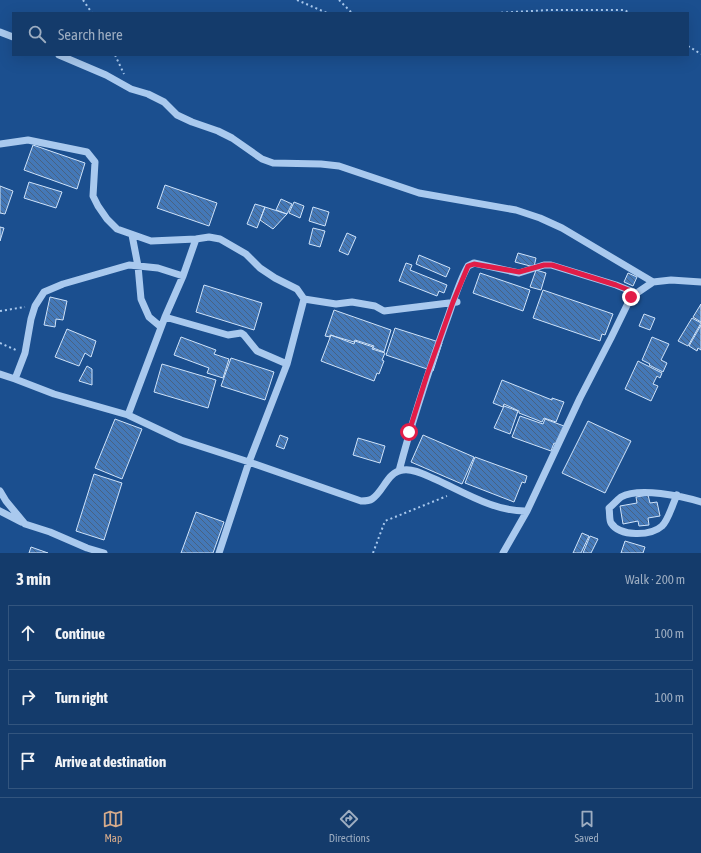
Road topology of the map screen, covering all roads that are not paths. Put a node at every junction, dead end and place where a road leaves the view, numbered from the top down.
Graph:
1 (0, 32) edge
2 (12, 37) edge
3 (61, 56) edge
4 (0, 144) edge
5 (132, 235) junction
6 (196, 239) junction
7 (138, 266) junction
8 (183, 276) junction
9 (653, 282) junction
10 (701, 282) edge
11 (636, 293) junction
12 (304, 299) junction
13 (455, 302) junction
14 (165, 317) junction
15 (161, 327) junction
16 (287, 364) junction
17 (0, 374) edge
18 (16, 378) junction
19 (128, 415) junction
20 (249, 462) junction
21 (399, 471) junction
22 (0, 491) edge
23 (677, 495) junction
24 (701, 502) edge
25 (0, 511) edge
26 (527, 511) junction
27 (25, 524) junction
28 (104, 553) edge
29 (219, 553) edge
30 (503, 553) edge

1 - 2 street
3 - 9 street
4 - 5 street
5 - 6 street
5 - 7 street
6 - 8 street
6 - 12 street
7 - 8 street
7 - 15 street
7 - 18 street
8 - 14 street
9 - 10 street
9 - 11 street
11 - 13 street
11 - 26 street
12 - 13 street
12 - 16 street
13 - 21 street
14 - 15 street
14 - 16 street
15 - 19 street
16 - 20 street
17 - 18 street
18 - 19 street
19 - 20 street
20 - 21 street
20 - 29 street
21 - 26 street
22 - 27 street
23 - 23 street
23 - 24 street
25 - 27 street
26 - 30 street
27 - 28 street

